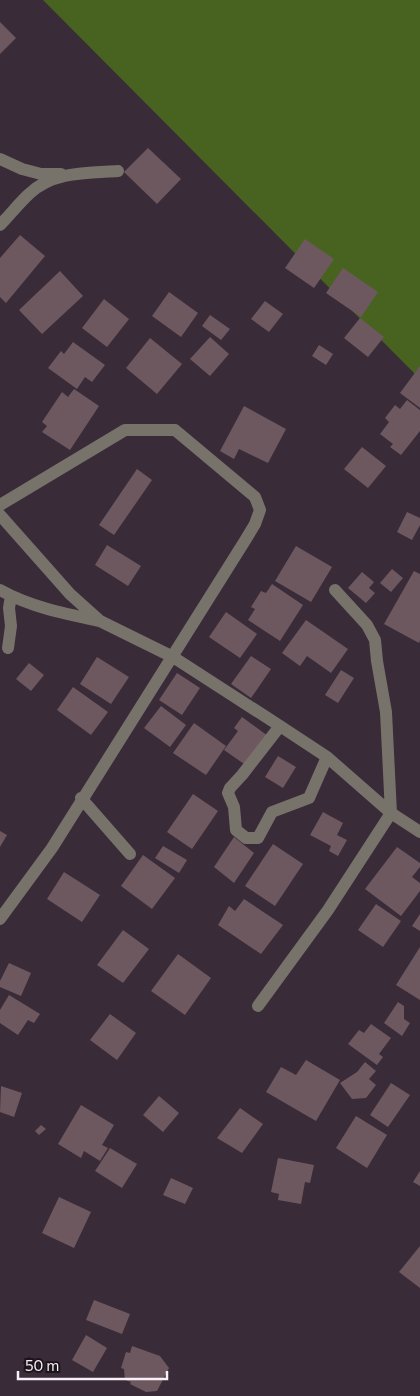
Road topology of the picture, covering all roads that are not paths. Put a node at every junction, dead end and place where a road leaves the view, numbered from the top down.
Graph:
1 (0, 159) edge
2 (118, 171) dead end
3 (68, 174) junction
4 (0, 225) edge
5 (0, 505) edge
6 (0, 515) edge
7 (335, 590) dead end
8 (5, 593) edge
9 (100, 622) junction
10 (8, 648) edge
11 (173, 656) junction
12 (280, 726) junction
13 (326, 756) junction
14 (82, 798) junction
15 (391, 813) junction
16 (420, 832) edge
17 (130, 854) dead end
18 (0, 919) edge
19 (258, 1006) dead end

1 - 3 street
2 - 3 street
3 - 4 street
5 - 11 street
6 - 9 street
7 - 15 street
8 - 9 street
8 - 10 street
9 - 11 street
11 - 12 street
11 - 14 street
12 - 13 street
12 - 13 street
13 - 15 street
14 - 17 street
14 - 18 street
15 - 16 street
15 - 19 street

